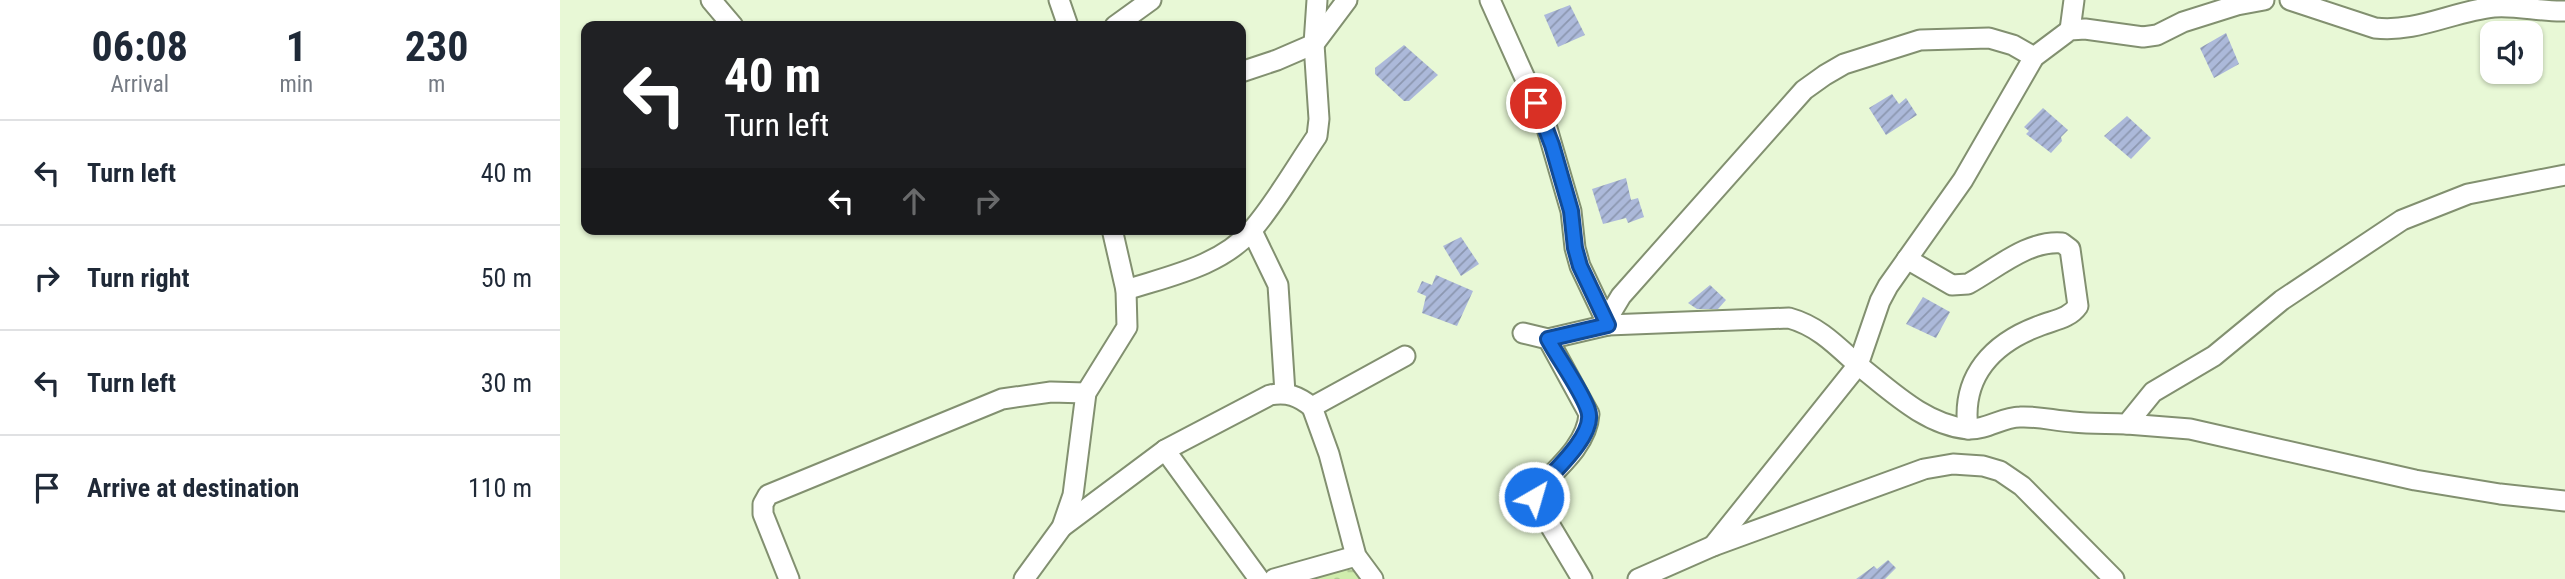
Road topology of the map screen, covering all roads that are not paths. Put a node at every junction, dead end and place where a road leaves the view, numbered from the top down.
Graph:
1 (710, 0) edge
2 (1059, 0) edge
3 (1151, 0) edge
4 (1317, 0) edge
5 (1347, 0) edge
6 (1490, 0) edge
7 (2074, 0) edge
8 (2264, 0) edge
9 (2290, 0) edge
10 (2489, 0) edge
11 (2470, 11) junction
12 (2565, 11) edge
13 (729, 21) edge
14 (1066, 21) edge
15 (1122, 21) edge
16 (2070, 30) junction
17 (1314, 44) junction
18 (2034, 57) junction
19 (1246, 70) edge
20 (2565, 175) edge
21 (1252, 231) junction
22 (1113, 235) edge
23 (1907, 259) junction
24 (1126, 290) junction
25 (1608, 325) junction
26 (1523, 333) dead end
27 (1548, 339) junction
28 (1405, 356) dead end
29 (1858, 365) junction
30 (1086, 393) junction
31 (1285, 393) junction
32 (1312, 407) junction
33 (2127, 424) junction
34 (1968, 429) junction
35 (1165, 450) junction
36 (2565, 501) edge
37 (1062, 527) junction
38 (1713, 546) junction
39 (1356, 556) junction
40 (789, 579) edge
41 (1024, 579) edge
42 (1259, 579) edge
43 (1274, 579) edge
44 (1373, 579) edge
45 (1582, 579) edge
46 (1638, 579) edge
47 (2114, 579) edge

1 - 13 street
2 - 14 street
3 - 15 street
4 - 17 street
5 - 17 street
6 - 25 street
7 - 16 street
8 - 16 street
9 - 11 street
10 - 11 street
11 - 12 street
16 - 18 street
17 - 19 street
17 - 21 street
18 - 23 street
18 - 25 street
20 - 33 street
21 - 24 street
21 - 31 street
22 - 24 street
23 - 29 street
23 - 34 street
24 - 30 street
25 - 27 street
25 - 29 street
26 - 27 street
27 - 45 street
28 - 32 street
29 - 34 street
29 - 38 street
30 - 37 street
30 - 40 street
31 - 32 street
31 - 35 street
32 - 39 street
33 - 34 street
33 - 36 street
35 - 37 street
35 - 42 street
37 - 41 street
38 - 46 street
38 - 47 street
39 - 43 street
39 - 44 street

